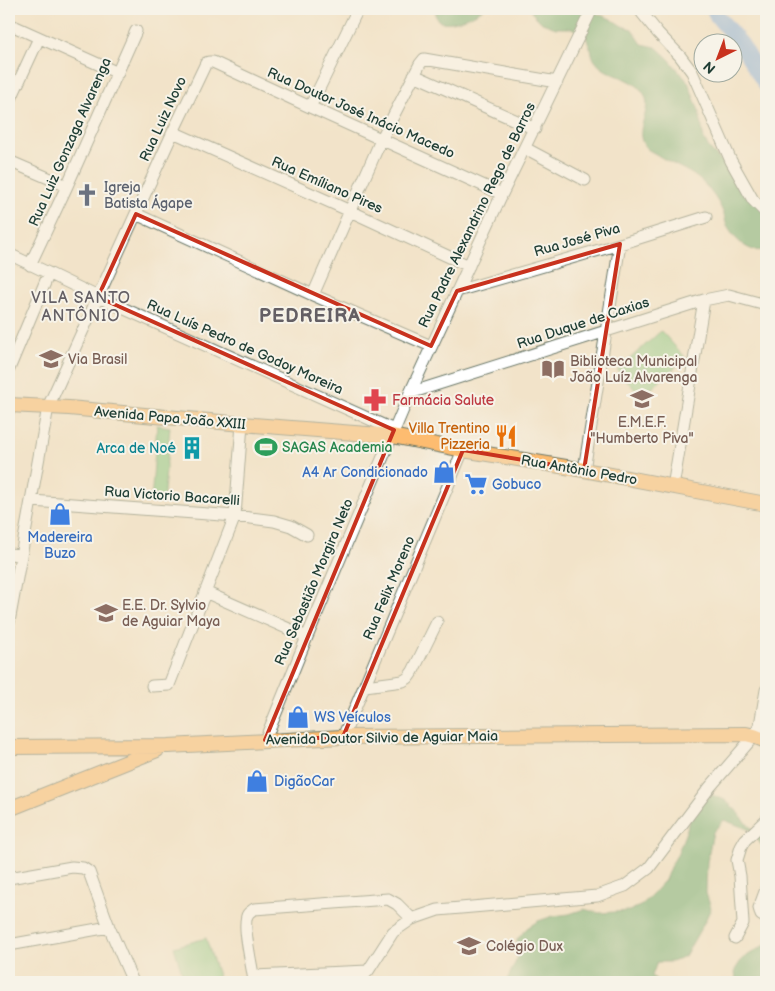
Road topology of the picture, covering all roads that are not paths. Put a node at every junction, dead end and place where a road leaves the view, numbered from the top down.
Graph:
1 (355, 9) edge
2 (592, 9) edge
3 (641, 9) edge
4 (9, 24) edge
5 (136, 31) dead end
6 (39, 38) junction
7 (206, 64) joint
8 (118, 73) junction
9 (414, 75) junction
10 (557, 82) junction
11 (9, 103) edge
12 (310, 107) junction
13 (535, 129) junction
14 (173, 132) junction
15 (381, 140) junction
16 (525, 148) junction
17 (9, 160) edge
18 (585, 180) dead end
19 (67, 186) junction
20 (502, 194) junction
21 (350, 211) junction
22 (766, 213) edge
23 (136, 214) junction
24 (706, 216) dead end
25 (620, 244) junction
26 (9, 254) edge
27 (30, 265) junction
28 (469, 266) junction
29 (48, 273) junction
30 (457, 291) junction
31 (313, 295) junction
32 (98, 297) junction
33 (704, 300) junction
34 (766, 305) edge
35 (605, 332) junction
36 (431, 346) junction
37 (9, 369) edge
38 (410, 393) junction
39 (9, 405) edge
40 (48, 407) junction
41 (242, 424) junction
42 (393, 433) junction
43 (463, 450) junction
44 (584, 470) junction
45 (673, 487) junction
46 (32, 501) junction
47 (766, 504) edge
48 (235, 516) junction
49 (307, 535) dead end
50 (9, 554) edge
51 (21, 556) junction
52 (205, 592) junction
53 (9, 622) edge
54 (437, 622) dead end
55 (307, 637) junction
56 (152, 686) dead end
57 (365, 686) junction
58 (766, 690) edge
59 (343, 737) junction
60 (760, 739) edge
61 (265, 740) junction
62 (168, 746) junction
63 (119, 747) junction
64 (9, 748) edge
65 (120, 764) junction
66 (9, 809) edge
67 (766, 820) edge
68 (9, 878) edge
69 (766, 889) edge
70 (763, 914) edge
71 (408, 915) junction
72 (743, 918) junction
73 (109, 927) junction
74 (736, 938) dead end
75 (9, 945) edge
76 (368, 971) junction
77 (254, 979) edge
78 (133, 982) edge
79 (357, 982) edge

1 - 12 street
2 - 10 street, Rua Padre Alexandrino Rego de Barros
3 - 22 street
4 - 6 street
5 - 8 street, Rua Luiz Gonzaga Alvarenga
6 - 8 street
6 - 11 street
7 - 12 street, Rua Doutor José Inácio Macedo
7 - 14 street, Rua Luiz Novo
8 - 19 street, Rua Luiz Gonzaga Alvarenga
9 - 10 street
9 - 13 street
9 - 15 street
10 - 13 street, Rua Padre Alexandrino Rego de Barros
12 - 15 street, Rua Doutor José Inácio Macedo
13 - 16 street, Rua Padre Alexandrino Rego de Barros
14 - 21 street, Rua Emíliano Pires
14 - 23 street, Rua Luiz Novo
15 - 20 street, Rua Doutor José Inácio Macedo
15 - 21 street
16 - 18 street
16 - 20 street, Rua Padre Alexandrino Rego de Barros
17 - 19 street
19 - 27 street, Rua Luiz Gonzaga Alvarenga
20 - 28 street, Rua Padre Alexandrino Rego de Barros
21 - 28 street, Rua Emíliano Pires
21 - 31 street
23 - 31 street
23 - 32 street, Rua Luiz Novo
24 - 25 street, Rua José Piva
25 - 30 street, Rua José Piva
25 - 35 street
26 - 27 street, Rua Luís Pedro de Godoy Moreira
27 - 29 street, Rua Luís Pedro de Godoy Moreira
28 - 30 street, Rua Padre Alexandrino Rego de Barros
29 - 32 street, Rua Luís Pedro de Godoy Moreira
29 - 37 street
30 - 36 street, Rua Padre Alexandrino Rego de Barros
31 - 36 street
32 - 40 street, Rua Luiz Novo
32 - 42 street, Rua Luís Pedro de Godoy Moreira
33 - 34 street, Rua Duque de Caxias
33 - 35 street, Rua Duque de Caxias
33 - 45 street
35 - 38 street, Rua Duque de Caxias
35 - 44 street
36 - 38 street, Rua Padre Alexandrino Rego de Barros
38 - 42 street, Rua Padre Alexandrino Rego de Barros
39 - 40 main road, Avenida Papa João XXIII
40 - 41 main road, Avenida Papa João XXIII
40 - 46 street, Rua Luiz Novo
41 - 42 main road, Avenida Papa João XXIII
41 - 48 street
42 - 43 main road, Rua Antônio Pedro
42 - 55 street, Rua Sebastião Morgira Neto
43 - 44 main road, Rua Antônio Pedro
43 - 57 street, Rua Felix Moreno
44 - 45 main road, Rua Antônio Pedro
45 - 47 main road, Rua Antônio Pedro
46 - 48 street, Rua Victorio Bacarelli
46 - 51 street, Rua Luiz Novo
48 - 49 street, Rua Victorio Bacarelli
48 - 52 street
50 - 51 street
51 - 53 street, Rua Luiz Novo
52 - 55 street
52 - 56 street
54 - 57 street
55 - 61 street, Rua Sebastião Morgira Neto
57 - 59 street, Rua Felix Moreno
58 - 60 street
59 - 60 main road, Avenida Doutor Silvio de Aguiar Maia
59 - 61 main road, Avenida Doutor Silvio de Aguiar Maia
60 - 71 street
61 - 62 main road, Avenida Doutor Silvio de Aguiar Maia
62 - 63 main road, Avenida Doutor Silvio de Aguiar Maia
62 - 65 main road
63 - 64 main road, Avenida Doutor Silvio de Aguiar Maia
63 - 65 main road
65 - 66 main road
67 - 72 street
68 - 73 street
69 - 70 street
70 - 72 street
71 - 76 street
71 - 77 street
72 - 74 street
73 - 75 street
73 - 78 street
76 - 77 street
76 - 79 street

